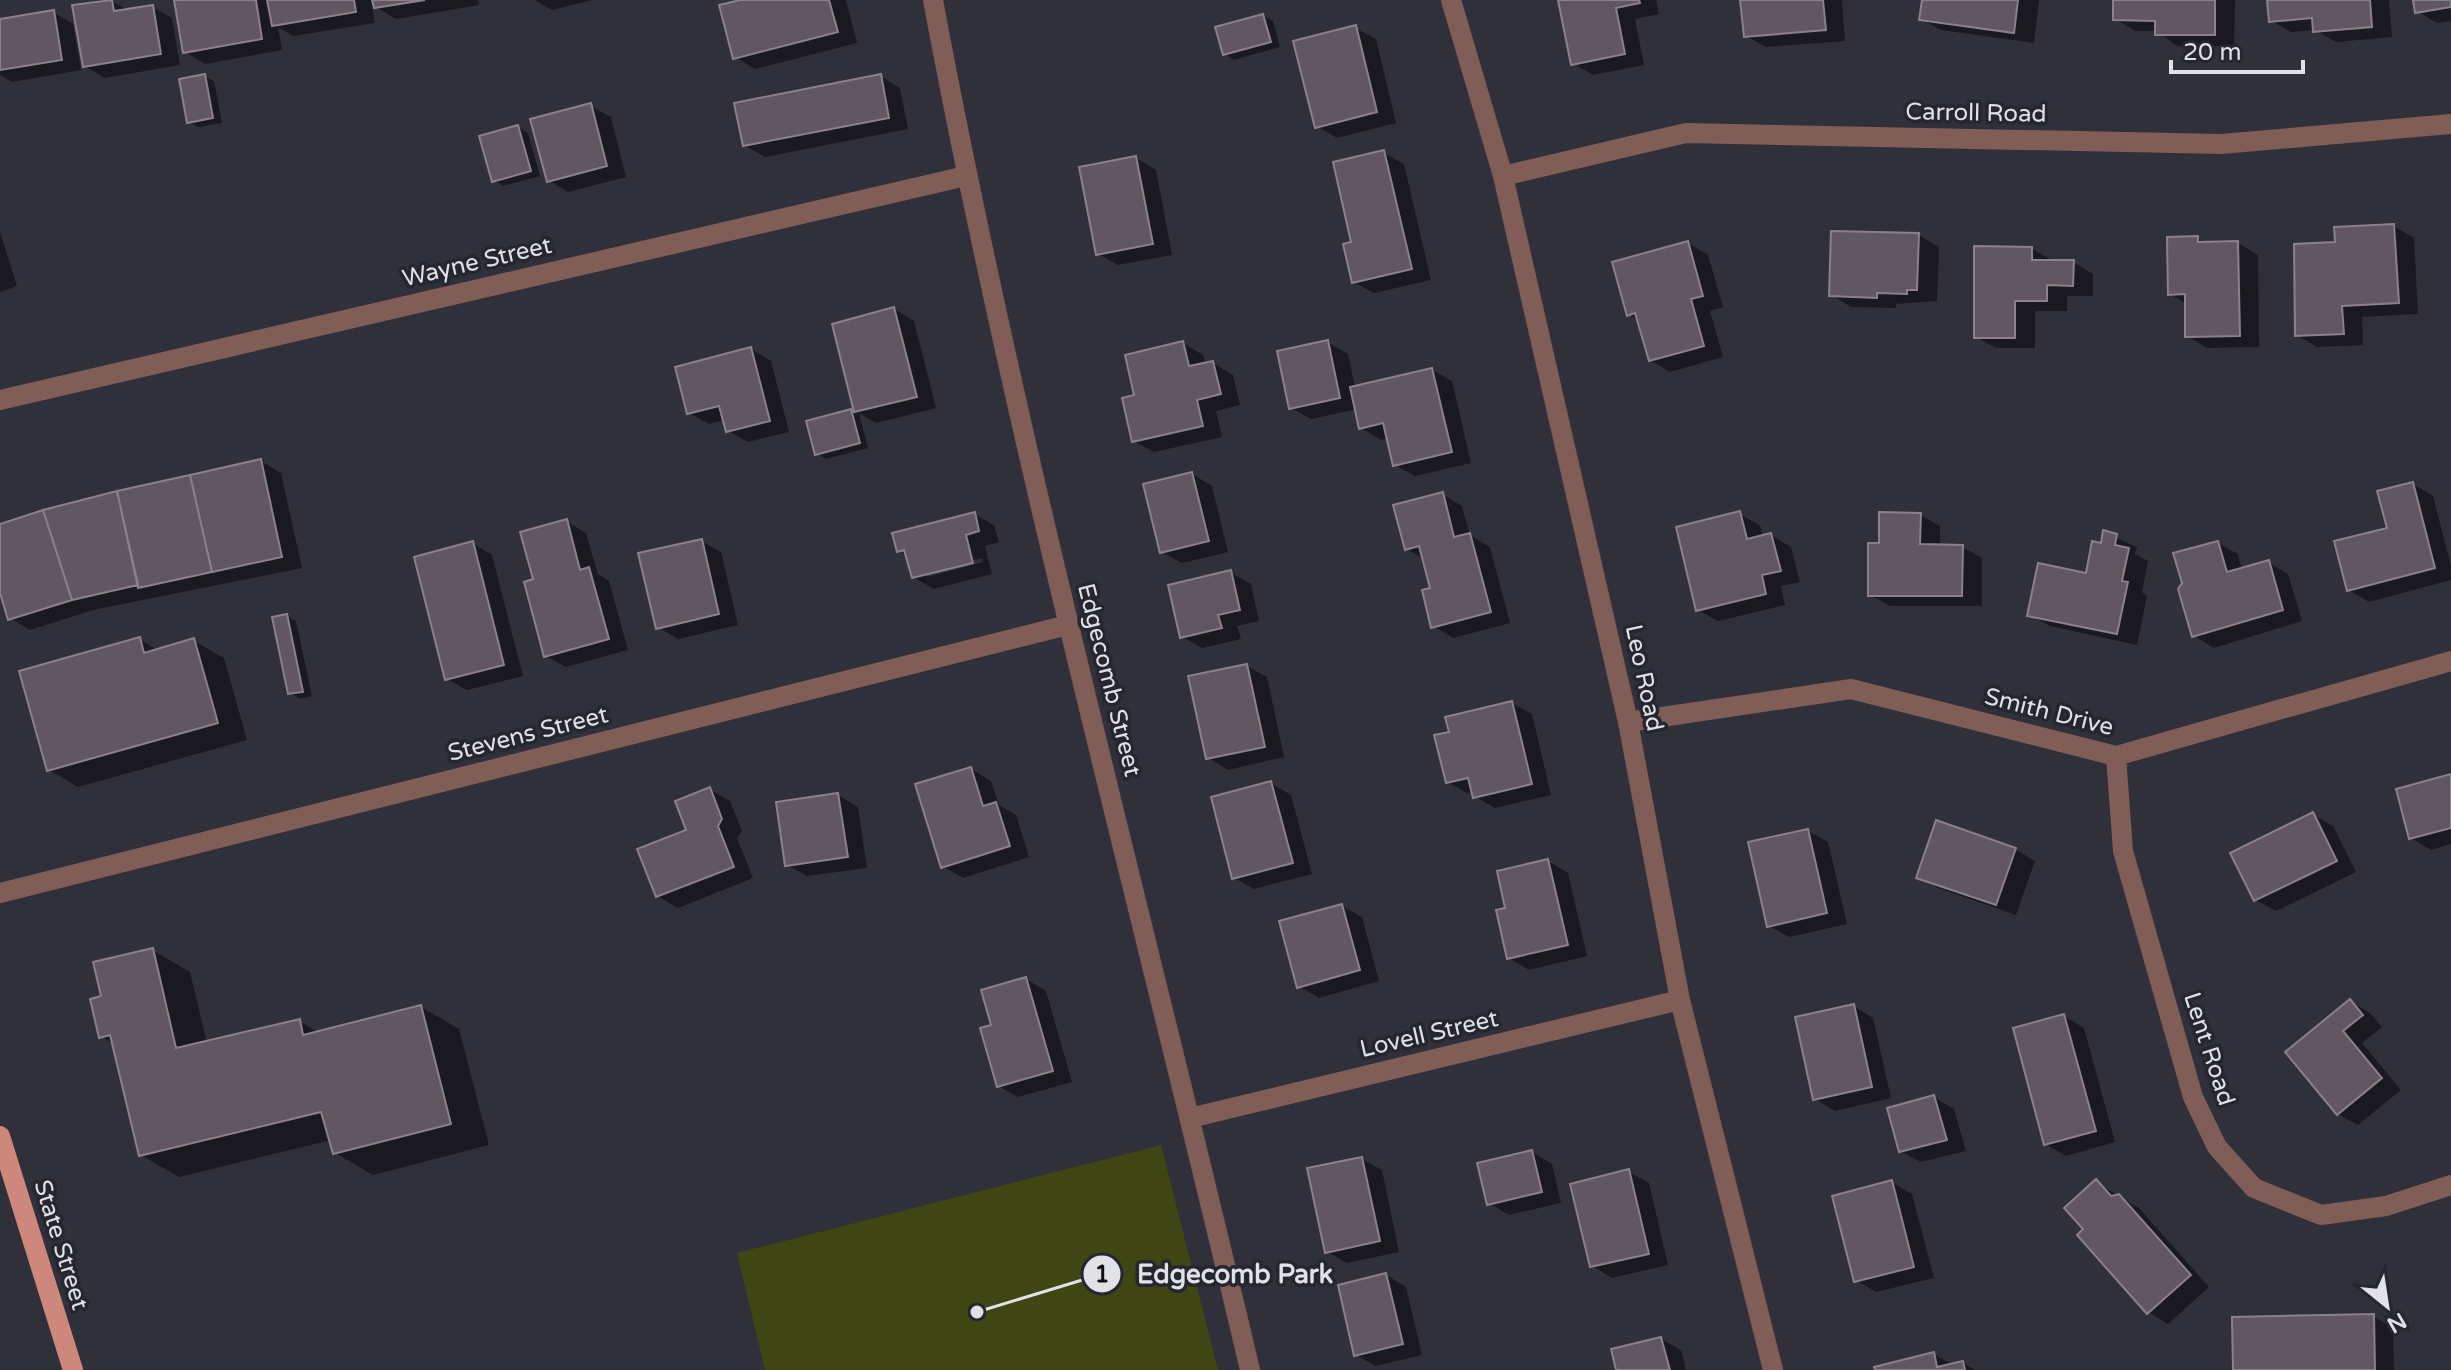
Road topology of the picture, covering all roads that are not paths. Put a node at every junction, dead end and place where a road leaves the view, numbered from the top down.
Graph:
1 (933, 0) edge
2 (1451, 0) edge
3 (2451, 124) edge
4 (966, 176) junction
5 (1503, 176) junction
6 (0, 400) edge
7 (1068, 625) junction
8 (2451, 661) edge
9 (1628, 722) junction
10 (2116, 756) junction
11 (0, 893) edge
12 (1680, 1000) junction
13 (1190, 1118) junction
14 (0, 1136) edge
15 (2451, 1185) edge
16 (73, 1370) edge
17 (1250, 1370) edge
18 (1773, 1370) edge

1 - 4 street, Edgecomb Street
2 - 5 street, Leo Road
3 - 5 street, Carroll Road
4 - 6 street, Wayne Street
4 - 7 street, Edgecomb Street
5 - 9 street, Leo Road
7 - 11 street, Stevens Street
7 - 13 street, Edgecomb Street
8 - 10 street, Smith Drive
9 - 10 street, Smith Drive
9 - 12 street, Leo Road
10 - 15 street, Lent Road
12 - 13 street, Lovell Street
12 - 18 street, Leo Road
13 - 17 street, Edgecomb Street
14 - 16 main road, State Street

